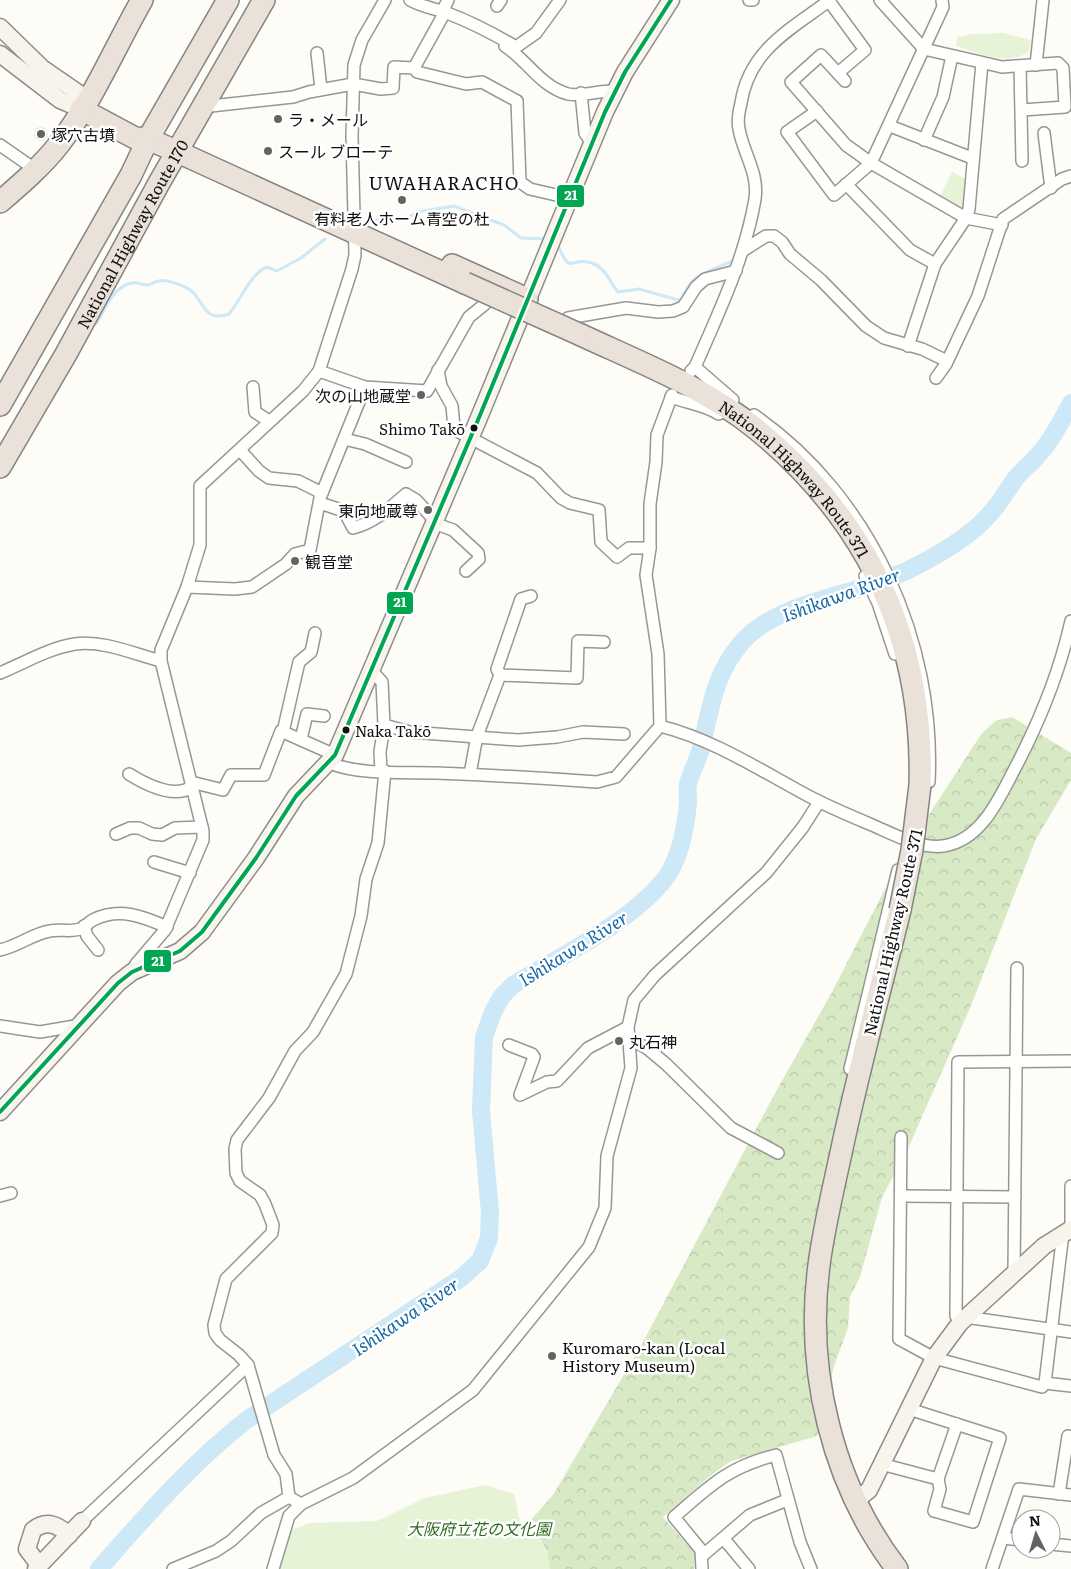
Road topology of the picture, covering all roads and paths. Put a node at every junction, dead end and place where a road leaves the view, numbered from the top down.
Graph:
1 (228, 0) edge
2 (264, 0) edge
3 (385, 0) edge
4 (410, 0) edge
5 (448, 0) edge
6 (560, 0) edge
7 (671, 0) edge
8 (829, 0) edge
9 (880, 0) edge
10 (942, 0) edge
11 (1043, 0) edge
12 (135, 2) edge
13 (444, 12) junction
14 (0, 27) edge
15 (483, 28) junction
16 (924, 50) junction
17 (318, 53) dead end
18 (0, 54) edge
19 (952, 56) junction
20 (982, 63) junction
21 (1036, 65) junction
22 (1020, 66) junction
23 (414, 68) junction
24 (353, 84) junction
25 (321, 89) junction
26 (616, 91) junction
27 (582, 93) junction
28 (84, 104) junction
29 (202, 108) junction
30 (1022, 110) junction
31 (816, 111) junction
32 (890, 126) junction
33 (1044, 133) dead end
34 (148, 139) junction
35 (924, 140) junction
36 (592, 144) junction
37 (0, 145) edge
38 (178, 152) junction
39 (972, 158) junction
40 (1022, 162) dead end
41 (872, 163) junction
42 (36, 170) junction
43 (1071, 176) edge
44 (846, 184) junction
45 (1051, 188) junction
46 (569, 198) junction
47 (0, 202) edge
48 (966, 218) junction
49 (1002, 225) junction
50 (354, 233) junction
51 (744, 250) junction
52 (935, 264) junction
53 (736, 271) junction
54 (485, 304) junction
55 (524, 309) junction
56 (568, 318) junction
57 (908, 346) junction
58 (946, 361) junction
59 (438, 370) junction
60 (319, 371) junction
61 (936, 378) dead end
62 (253, 387) dead end
63 (365, 388) junction
64 (715, 402) junction
65 (0, 406) edge
66 (269, 422) junction
67 (470, 438) junction
68 (344, 439) junction
69 (240, 450) junction
70 (406, 462) dead end
71 (0, 467) edge
72 (321, 498) junction
73 (434, 520) junction
74 (650, 548) junction
75 (466, 572) dead end
76 (187, 587) junction
77 (531, 596) dead end
78 (1071, 621) edge
79 (315, 633) dead end
80 (604, 642) dead end
81 (161, 661) junction
82 (371, 670) junction
83 (0, 673) edge
84 (500, 675) junction
85 (324, 716) dead end
86 (384, 726) junction
87 (660, 726) junction
88 (283, 732) junction
89 (624, 734) dead end
90 (477, 736) junction
91 (301, 739) junction
92 (332, 759) junction
93 (383, 771) junction
94 (129, 774) dead end
95 (470, 774) junction
96 (191, 784) junction
97 (819, 802) junction
98 (202, 826) junction
99 (118, 830) dead end
100 (904, 838) junction
101 (923, 844) junction
102 (154, 862) dead end
103 (190, 873) junction
104 (84, 926) junction
105 (166, 926) junction
106 (0, 950) edge
107 (98, 950) dead end
108 (1017, 968) dead end
109 (132, 972) junction
110 (81, 1025) junction
111 (0, 1026) edge
112 (628, 1033) junction
113 (509, 1045) dead end
114 (1017, 1061) junction
115 (1071, 1061) edge
116 (0, 1112) edge
117 (901, 1137) dead end
118 (778, 1153) dead end
119 (1071, 1186) edge
120 (901, 1196) junction
121 (957, 1196) junction
122 (1015, 1197) junction
123 (818, 1212) dead end
124 (1068, 1231) edge
125 (1014, 1274) junction
126 (962, 1320) junction
127 (1051, 1328) junction
128 (1071, 1332) edge
129 (934, 1358) junction
130 (249, 1369) junction
131 (1045, 1382) junction
132 (1071, 1386) edge
133 (909, 1409) junction
134 (957, 1424) junction
135 (1071, 1436) edge
136 (881, 1464) junction
137 (938, 1480) junction
138 (1065, 1494) edge
139 (289, 1498) junction
140 (787, 1500) junction
141 (854, 1502) junction
142 (301, 1504) junction
143 (82, 1521) joint
144 (69, 1535) junction
145 (1003, 1538) junction
146 (724, 1539) junction
147 (1011, 1539) edge
148 (702, 1556) junction
149 (38, 1567) edge
150 (173, 1569) edge
151 (272, 1569) edge
152 (702, 1569) edge
153 (749, 1569) edge
154 (811, 1569) edge
155 (897, 1569) edge
156 (992, 1569) edge

1 - 34 highway, National Highway Route 170
2 - 29 highway, National Highway Route 170
3 - 24 street
4 - 13 street
5 - 13 street
6 - 15 street
7 - 26 street
8 - 31 street
8 - 51 street
9 - 16 street
10 - 16 street
11 - 21 street
12 - 28 highway
13 - 15 street
13 - 23 street
14 - 28 street
15 - 27 street
16 - 19 street
16 - 32 street
17 - 25 street
18 - 28 street
19 - 20 street
19 - 35 street
20 - 22 street
20 - 39 street
21 - 22 street
21 - 30 street
22 - 30 street
23 - 24 street
23 - 46 street
24 - 25 street
24 - 50 street
25 - 29 street
26 - 27 street
26 - 36 street
27 - 36 street
28 - 34 highway, National Highway Route 371
28 - 42 highway
29 - 38 highway, National Highway Route 170
30 - 40 street
31 - 41 street
31 - 44 street
32 - 35 street
32 - 41 street
33 - 45 street
34 - 38 highway, National Highway Route 371
34 - 65 highway, National Highway Route 170
35 - 39 street
36 - 46 street
37 - 42 street
38 - 50 highway, National Highway Route 371
38 - 71 highway, National Highway Route 170
39 - 48 street
41 - 44 street
41 - 48 street
42 - 47 highway
43 - 45 street
44 - 52 street
45 - 49 street
46 - 55 street
48 - 49 street
48 - 52 street
49 - 58 street
50 - 54 highway
50 - 55 highway
50 - 60 street
50 - 64 highway, National Highway Route 371, bridge
51 - 53 street
51 - 57 street
52 - 57 street
53 - 56 street
53 - 101 street
54 - 55 highway
54 - 59 street
55 - 56 highway
55 - 64 highway
55 - 67 street
56 - 64 highway
57 - 58 street
58 - 61 street
59 - 63 street
59 - 67 street
60 - 63 street
60 - 66 street
62 - 66 street
63 - 68 street
64 - 141 highway, National Highway Route 371, bridge
66 - 69 street
67 - 73 street
67 - 74 street
68 - 70 street
68 - 72 street
69 - 72 street
69 - 76 street
72 - 73 street
72 - 76 street
73 - 75 street
73 - 82 street
74 - 87 street
74 - 100 street
76 - 81 street
77 - 84 street
78 - 101 street
79 - 88 street
80 - 84 street
81 - 83 street
81 - 96 street
82 - 86 street
82 - 92 street
84 - 90 street
85 - 91 street
86 - 90 street
86 - 93 street
87 - 95 street
87 - 97 street
88 - 91 street
88 - 96 street
89 - 90 street
90 - 95 street
91 - 92 street
92 - 93 street
92 - 109 street
93 - 95 street
93 - 130 street
94 - 96 street
96 - 98 street
97 - 100 street
97 - 112 street
98 - 99 street
98 - 103 street
100 - 101 street
100 - 123 street
102 - 103 street
103 - 105 street
104 - 105 street
104 - 106 street
104 - 107 street
105 - 109 street
108 - 114 street
109 - 110 street
110 - 111 street
110 - 116 street
112 - 113 street
112 - 118 street
112 - 142 street
114 - 115 street
114 - 121 street
114 - 122 street
117 - 120 street
119 - 124 street
120 - 121 street
120 - 129 street
121 - 122 street
121 - 126 street
122 - 125 street
124 - 125 street
124 - 127 street
125 - 126 street
126 - 127 street
126 - 129 street
127 - 128 street
127 - 131 street
129 - 131 street
129 - 133 street
130 - 139 street
130 - 143 street
131 - 132 street
133 - 134 street
133 - 136 street
134 - 137 street
134 - 137 street
135 - 138 street
136 - 137 street
136 - 141 street
138 - 145 street
139 - 142 street
139 - 150 street
140 - 146 street
140 - 148 street
140 - 154 street
141 - 155 highway, National Highway Route 371
142 - 151 street
143 - 144 street
144 - 149 street
144 - 149 street
145 - 147 street
145 - 156 street
146 - 148 street
146 - 153 street
148 - 152 street

